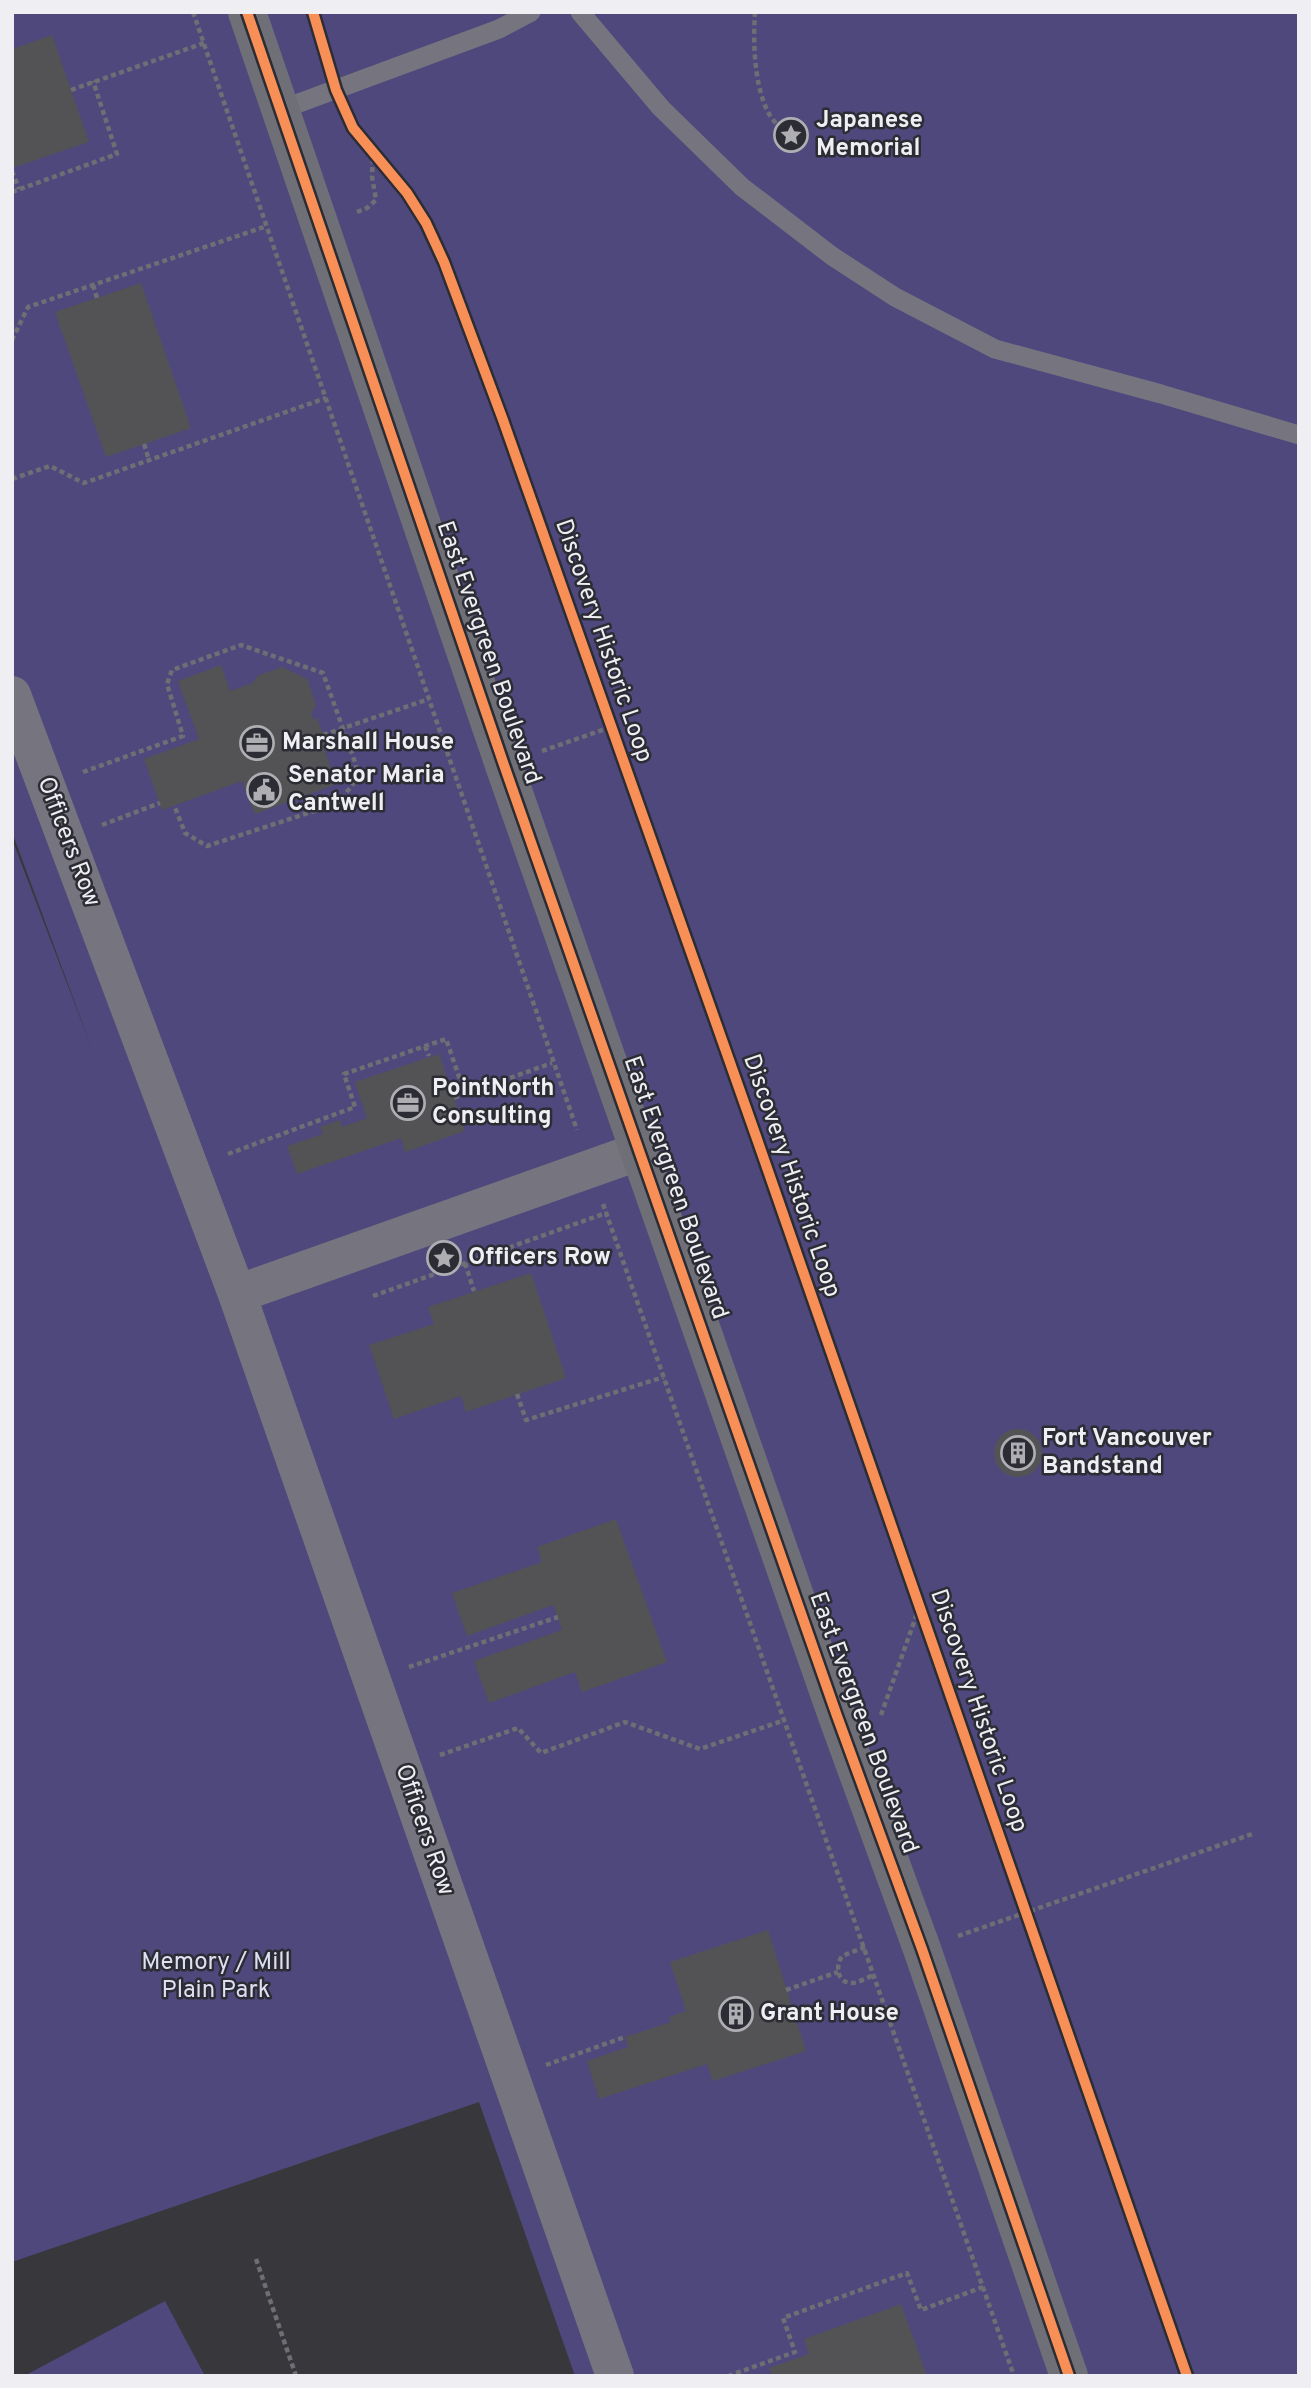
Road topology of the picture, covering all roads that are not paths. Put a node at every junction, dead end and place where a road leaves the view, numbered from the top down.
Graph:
1 (247, 12) edge
2 (531, 12) edge
3 (580, 12) edge
4 (280, 110) junction
5 (1299, 435) edge
6 (12, 695) edge
7 (640, 1151) junction
8 (237, 1294) junction
9 (615, 2376) edge
10 (1069, 2376) edge

1 - 4 street, East Evergreen Boulevard
2 - 4 lane
3 - 5 lane
4 - 7 street, East Evergreen Boulevard
6 - 8 street, Officers Row
7 - 8 street
7 - 10 street, East Evergreen Boulevard
8 - 9 street, Officers Row

